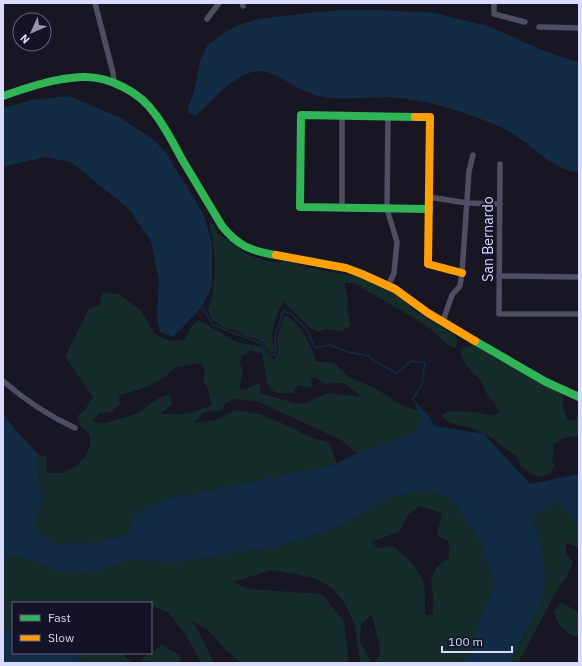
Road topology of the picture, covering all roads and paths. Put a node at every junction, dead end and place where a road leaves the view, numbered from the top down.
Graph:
1 (95, 3) edge
2 (219, 3) edge
3 (494, 3) edge
4 (207, 19) dead end
5 (525, 22) dead end
6 (539, 27) dead end
7 (579, 28) edge
8 (114, 82) junction
9 (3, 96) edge
10 (342, 115) junction
11 (388, 116) junction
12 (473, 155) dead end
13 (500, 164) dead end
14 (429, 197) junction
15 (467, 203) junction
16 (500, 204) junction
17 (342, 208) junction
18 (387, 209) junction
19 (429, 209) junction
20 (462, 273) junction
21 (500, 276) junction
22 (579, 277) edge
23 (388, 286) junction
24 (579, 314) edge
25 (443, 321) junction
26 (3, 381) edge
27 (579, 397) edge
28 (75, 428) dead end

1 - 8 street
2 - 4 street
3 - 5 street
6 - 7 street
8 - 9 street
8 - 23 street
10 - 11 street
10 - 17 street
10 - 17 street
11 - 14 street
11 - 18 street
12 - 15 street
13 - 16 street, San Bernardo
14 - 15 street
14 - 19 street
15 - 16 street
15 - 20 street
16 - 21 street, San Bernardo
17 - 18 street
18 - 19 street
18 - 23 street
19 - 20 street
20 - 25 street
21 - 22 street
21 - 24 street, San Bernardo
23 - 25 street
25 - 27 street
26 - 28 street

